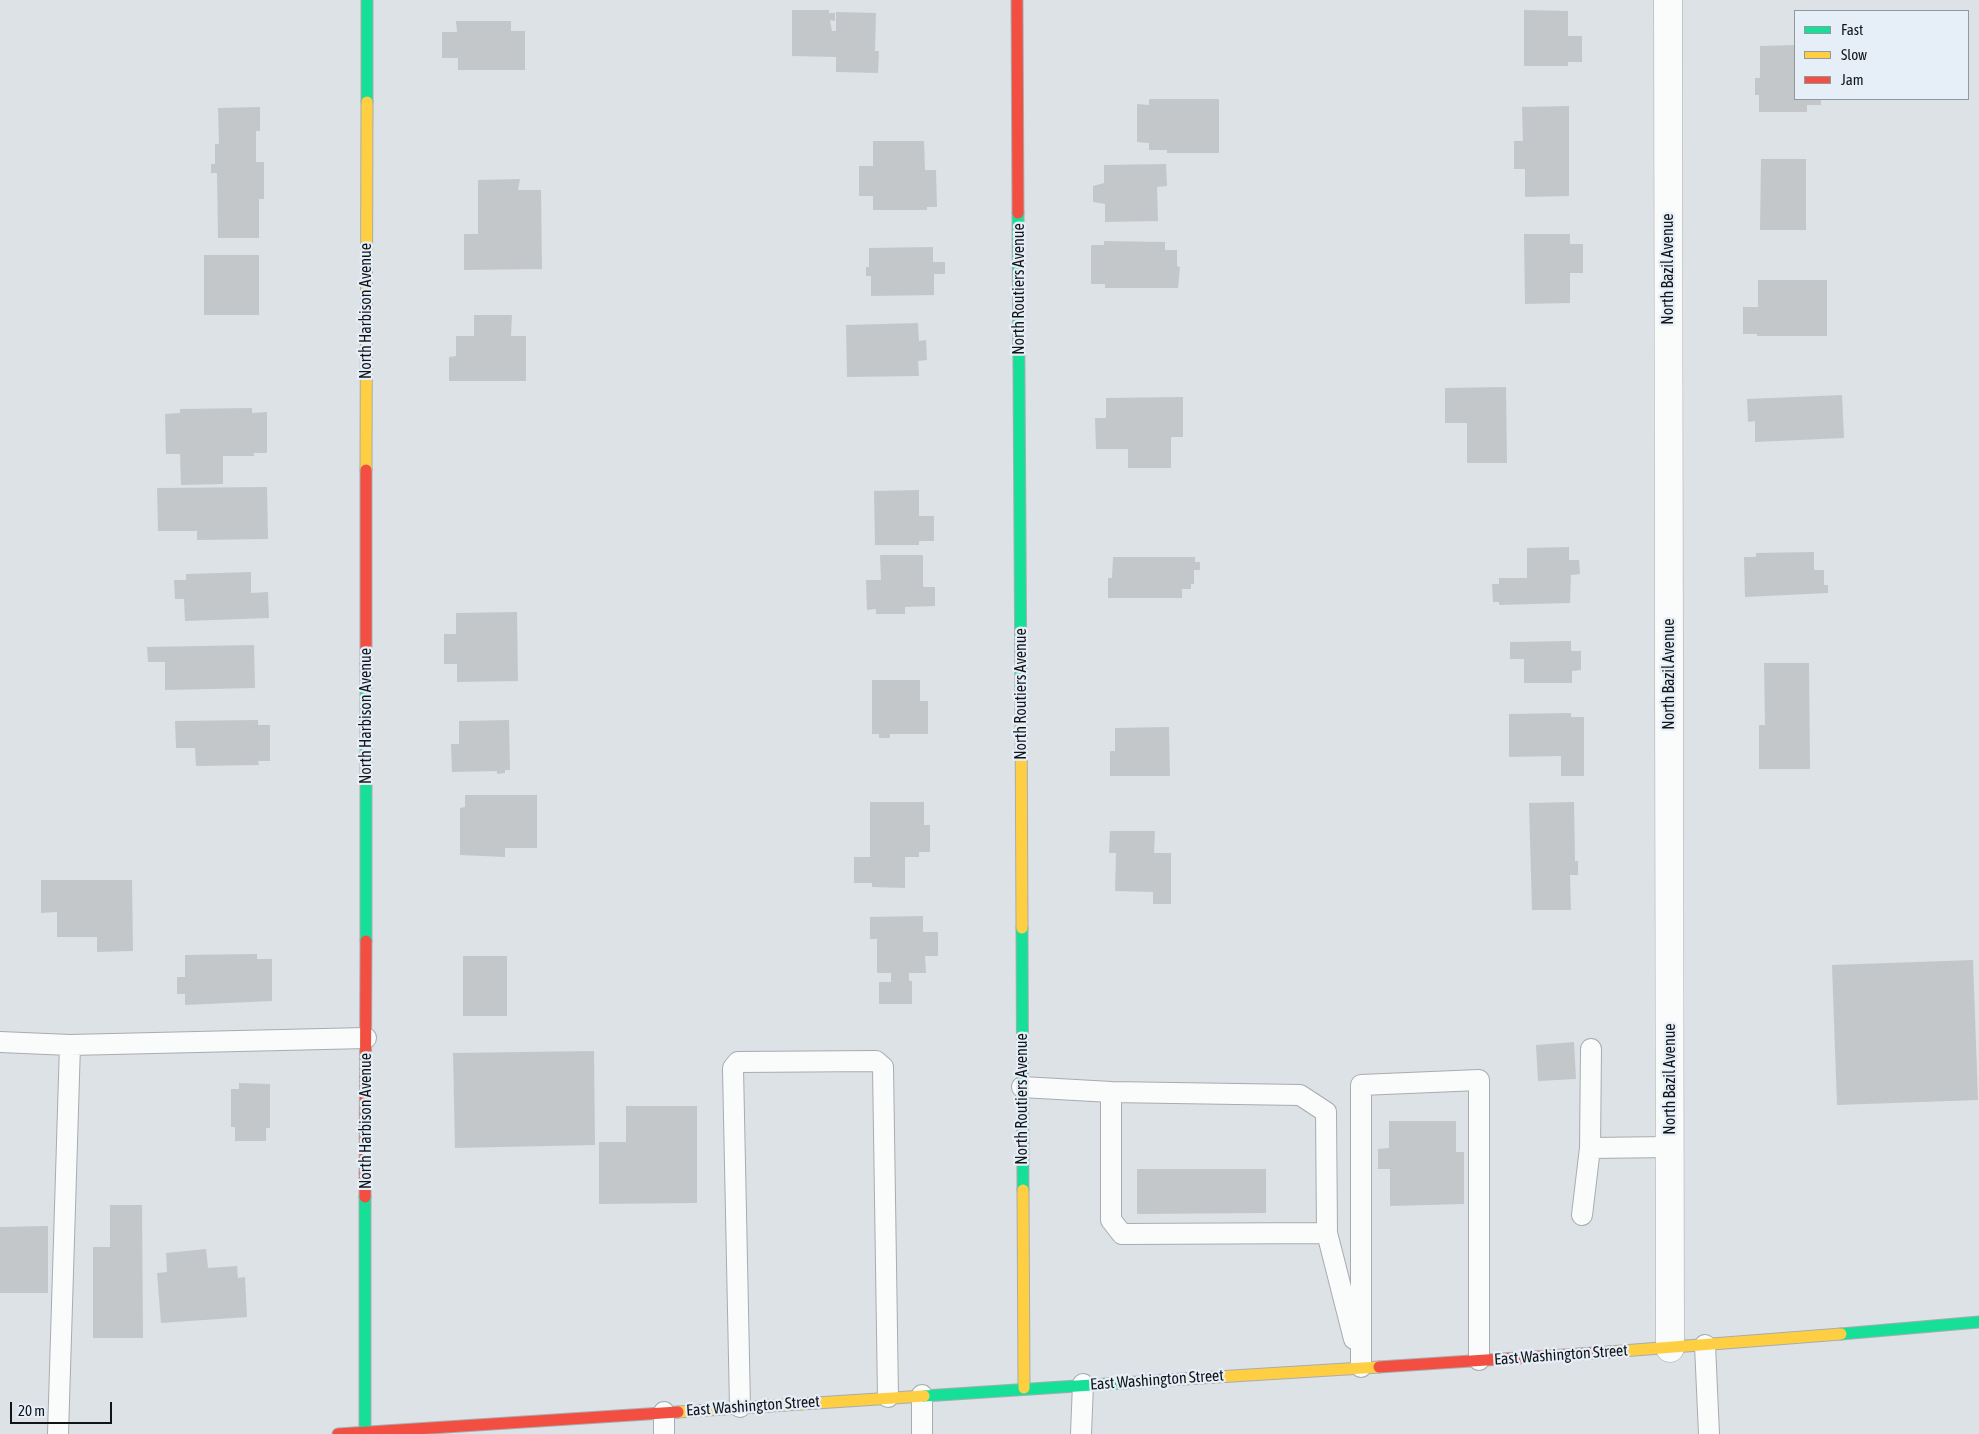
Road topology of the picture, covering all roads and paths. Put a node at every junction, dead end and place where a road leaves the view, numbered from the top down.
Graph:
1 (366, 0) edge
2 (1017, 0) edge
3 (1668, 0) edge
4 (366, 1038) junction
5 (0, 1042) edge
6 (70, 1045) junction
7 (1591, 1049) dead end
8 (1022, 1087) junction
9 (1111, 1092) junction
10 (1670, 1147) junction
11 (1590, 1148) junction
12 (1582, 1215) dead end
13 (1327, 1233) junction
14 (1978, 1323) edge
15 (1705, 1345) junction
16 (1670, 1348) junction
17 (1479, 1360) junction
18 (1361, 1367) junction
19 (1083, 1384) junction
20 (1024, 1388) junction
21 (922, 1395) junction
22 (888, 1397) junction
23 (740, 1407) junction
24 (664, 1412) junction
25 (558, 1427) edge
26 (365, 1432) junction
27 (58, 1434) edge
28 (338, 1434) edge
29 (664, 1434) edge
30 (922, 1434) edge
31 (1081, 1434) edge
32 (1710, 1434) edge

1 - 4 street, North Harbison Avenue
2 - 8 street, North Routiers Avenue
3 - 10 street, North Bazil Avenue
4 - 6 lane
4 - 26 street, North Harbison Avenue
5 - 6 lane
6 - 27 lane
7 - 11 lane
8 - 9 lane
8 - 20 street, North Routiers Avenue
9 - 13 lane
9 - 13 lane
10 - 11 lane
10 - 16 street, North Bazil Avenue
11 - 12 lane
13 - 18 lane
14 - 15 street, East Washington Street
15 - 16 street, East Washington Street
15 - 32 lane
16 - 17 street, East Washington Street
17 - 18 street, East Washington Street
17 - 18 lane
18 - 19 street, East Washington Street
19 - 20 street, East Washington Street
19 - 31 lane
20 - 21 street, East Washington Street
21 - 22 street, East Washington Street
21 - 30 lane
22 - 23 street, East Washington Street
22 - 23 lane
23 - 24 street, East Washington Street
24 - 25 street, East Washington Street
24 - 29 lane
25 - 26 street, East Washington Street
26 - 28 street, East Washington Street

